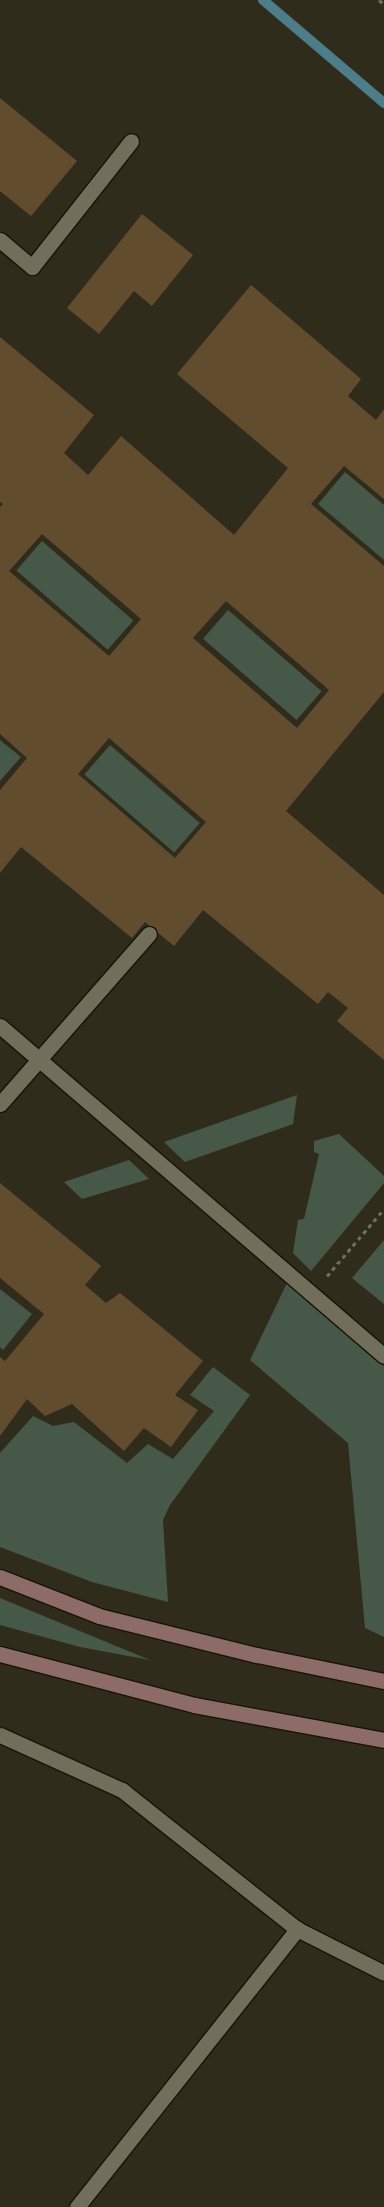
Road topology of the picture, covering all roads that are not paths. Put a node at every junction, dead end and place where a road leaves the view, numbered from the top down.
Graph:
1 (131, 140) dead end
2 (0, 240) edge
3 (150, 934) dead end
4 (0, 1026) edge
5 (40, 1060) junction
6 (0, 1104) edge
7 (384, 1356) edge
8 (0, 1577) edge
9 (0, 1654) edge
10 (384, 1681) edge
11 (0, 1735) edge
12 (384, 1740) edge
13 (297, 1930) junction
14 (384, 1973) edge
15 (77, 2207) edge

1 - 2 street
3 - 5 street
4 - 5 street
5 - 6 street
5 - 7 street
8 - 10 street
9 - 12 street
11 - 13 street
13 - 14 street
13 - 15 street

